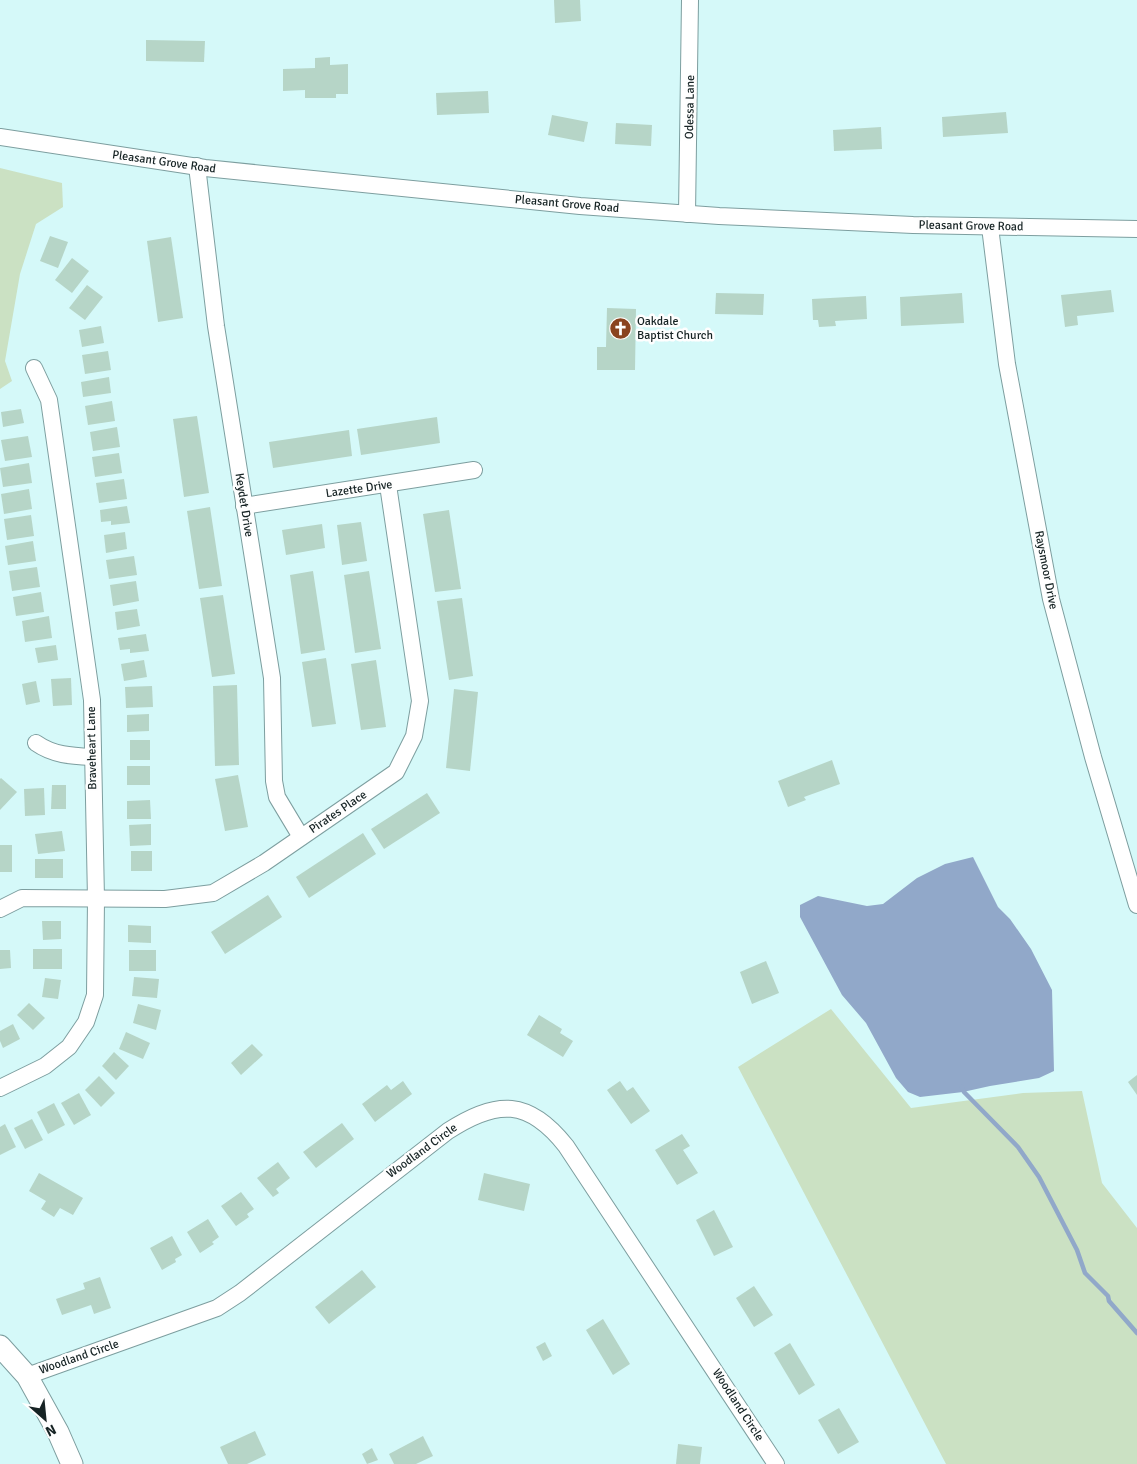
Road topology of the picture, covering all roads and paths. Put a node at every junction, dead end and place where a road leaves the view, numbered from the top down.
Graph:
1 (690, 0) edge
2 (0, 138) edge
3 (197, 166) junction
4 (687, 214) junction
5 (990, 227) junction
6 (1137, 229) edge
7 (34, 368) dead end
8 (474, 470) dead end
9 (388, 485) junction
10 (244, 506) junction
11 (36, 743) dead end
12 (92, 757) junction
13 (301, 837) junction
14 (96, 899) junction
15 (1137, 905) edge
16 (0, 910) edge
17 (0, 1088) edge
18 (0, 1346) edge
19 (27, 1376) junction
20 (72, 1464) edge
21 (776, 1464) edge

1 - 4 street, Odessa Lane
2 - 3 street, Pleasant Grove Road
3 - 4 street, Pleasant Grove Road
3 - 10 street, Keydet Drive
4 - 5 street, Pleasant Grove Road
5 - 6 street, Pleasant Grove Road
5 - 15 street, Raysmoor Drive
7 - 12 street, Braveheart Lane
8 - 9 street, Lazette Drive
9 - 10 street, Lazette Drive
9 - 13 street, Pirates Place
10 - 13 street, Keydet Drive
11 - 12 street
12 - 14 street, Braveheart Lane
13 - 14 street, Pirates Place
14 - 16 street, Pirates Place
14 - 17 street, Braveheart Lane
18 - 19 main road
19 - 20 main road
19 - 21 street, Woodland Circle

